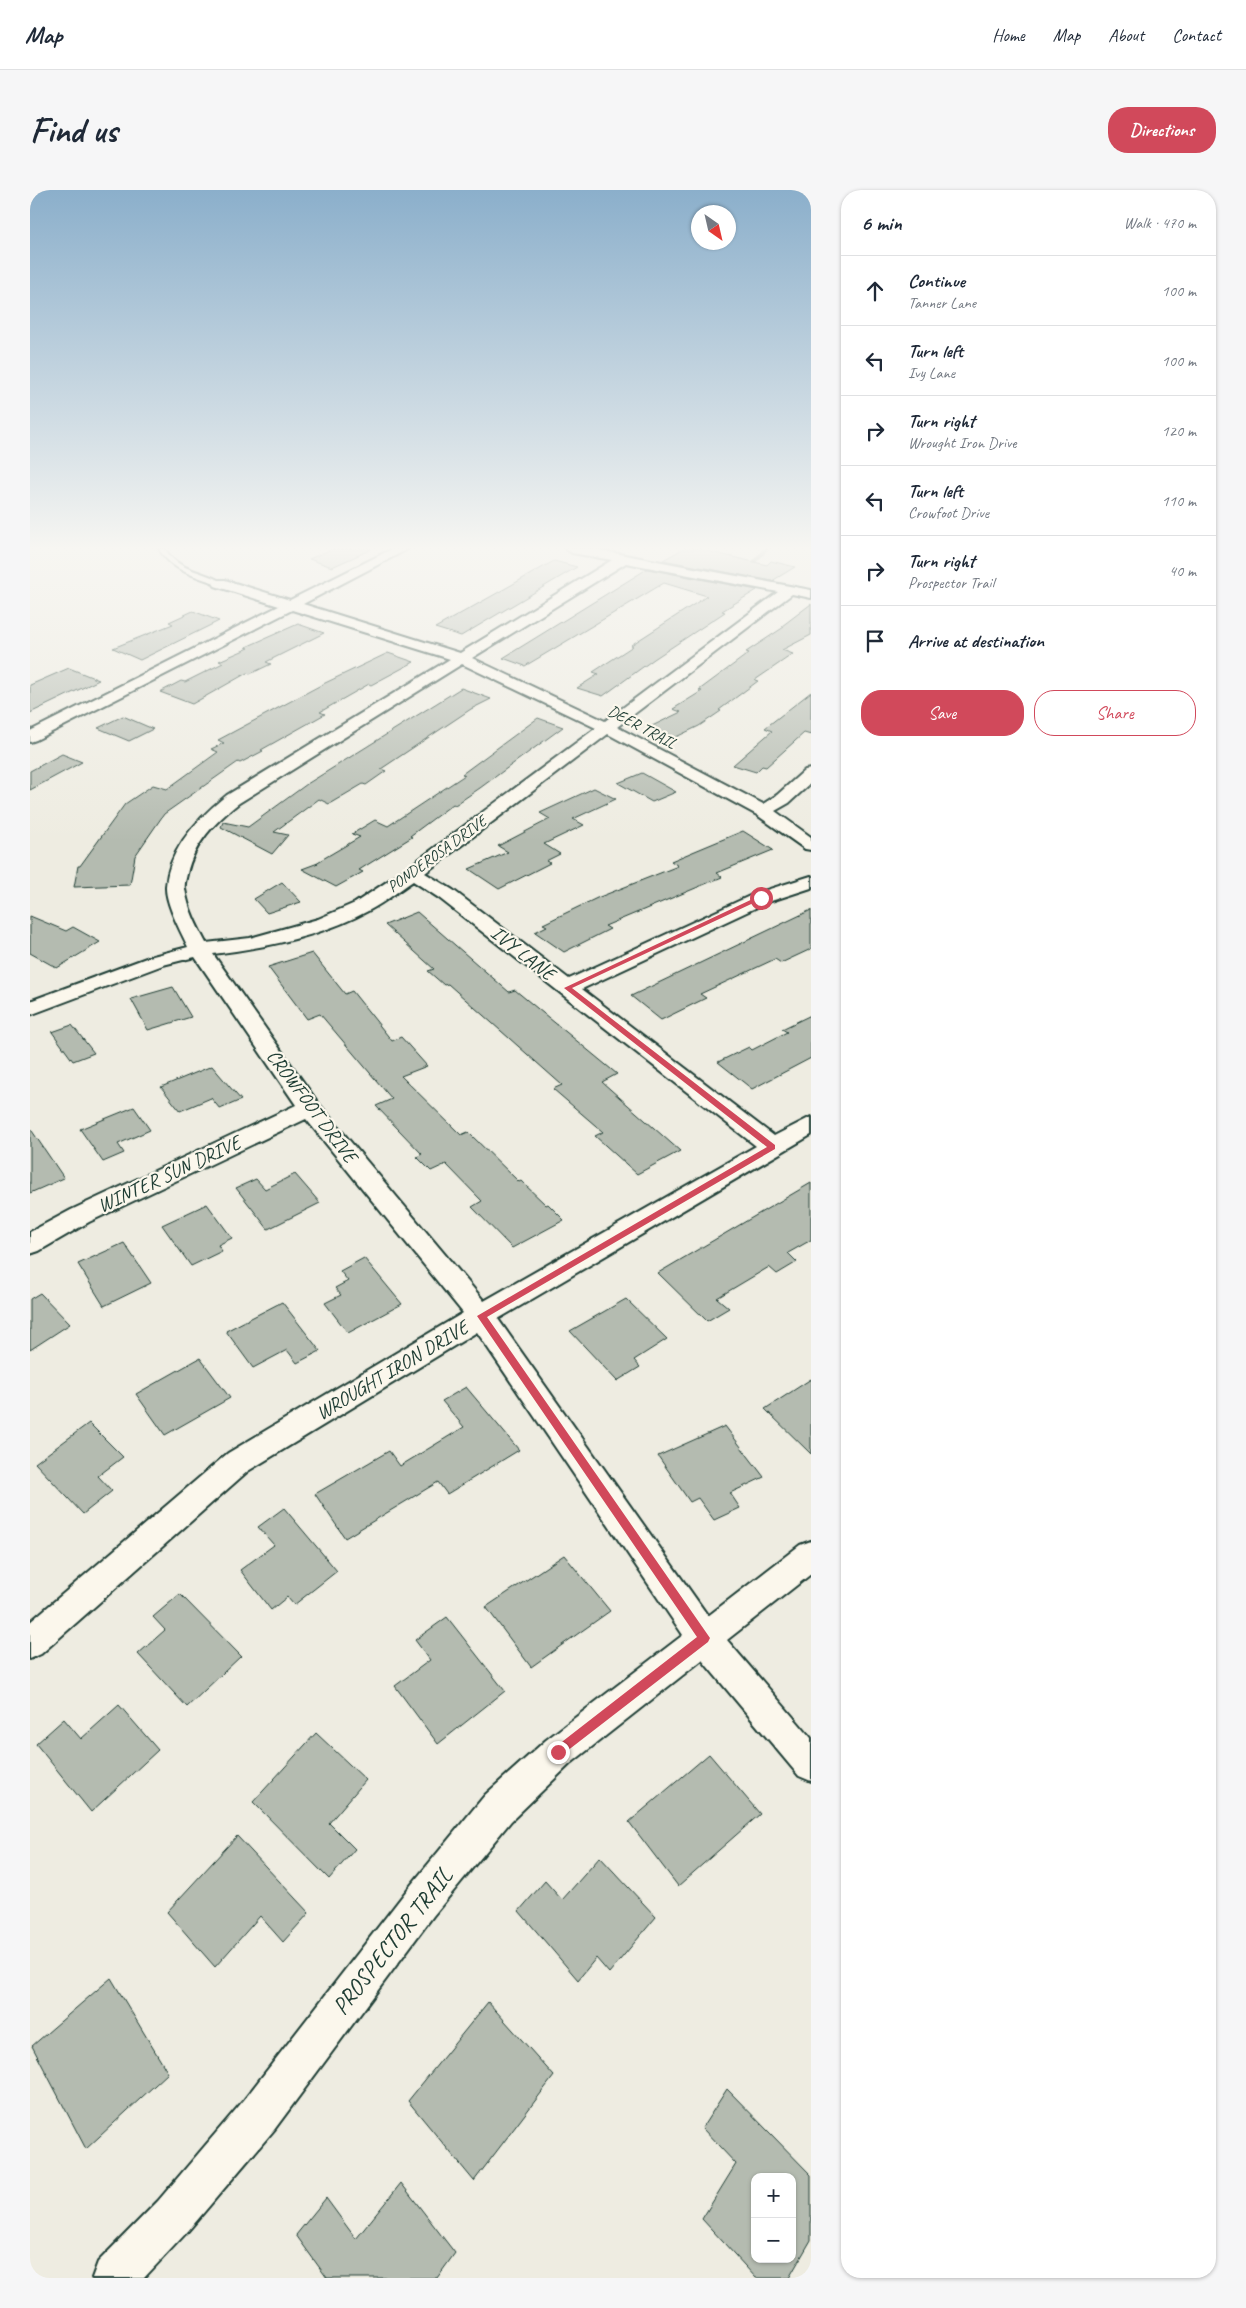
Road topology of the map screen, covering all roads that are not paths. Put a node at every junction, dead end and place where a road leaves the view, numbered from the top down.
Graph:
1 (210, 646) edge
2 (421, 646) edge
3 (484, 646) edge
4 (714, 646) edge
5 (463, 660) junction
6 (606, 727) junction
7 (30, 737) edge
8 (811, 774) edge
9 (763, 811) junction
10 (811, 845) edge
11 (414, 873) junction
12 (811, 882) edge
13 (200, 950) junction
14 (567, 988) junction
15 (31, 1005) edge
16 (310, 1108) junction
17 (811, 1125) edge
18 (773, 1147) junction
19 (30, 1244) edge
20 (481, 1316) junction
21 (811, 1555) edge
22 (704, 1638) junction
23 (30, 1643) edge
24 (811, 1764) edge
25 (114, 2278) edge

1 - 7 street
2 - 5 street, DEER TRAIL
3 - 5 street, CROWFOOT DRIVE
4 - 6 street, PONDEROSA DRIVE
5 - 6 street, DEER TRAIL
5 - 13 street, CROWFOOT DRIVE
6 - 9 street, DEER TRAIL
6 - 11 street, PONDEROSA DRIVE
8 - 9 street
9 - 10 street, DEER TRAIL
11 - 13 street, PONDEROSA DRIVE
11 - 14 street, IVY LANE
12 - 14 street
13 - 15 street, PONDEROSA DRIVE
13 - 16 street, CROWFOOT DRIVE
14 - 18 street, IVY LANE
16 - 19 street, WINTER SUN DRIVE
16 - 20 street, CROWFOOT DRIVE
17 - 18 street, WROUGHT IRON DRIVE
18 - 20 street, WROUGHT IRON DRIVE
20 - 22 street, CROWFOOT DRIVE
20 - 23 street, WROUGHT IRON DRIVE
21 - 22 street, PROSPECTOR TRAIL
22 - 24 street, CROWFOOT DRIVE
22 - 25 street, PROSPECTOR TRAIL

